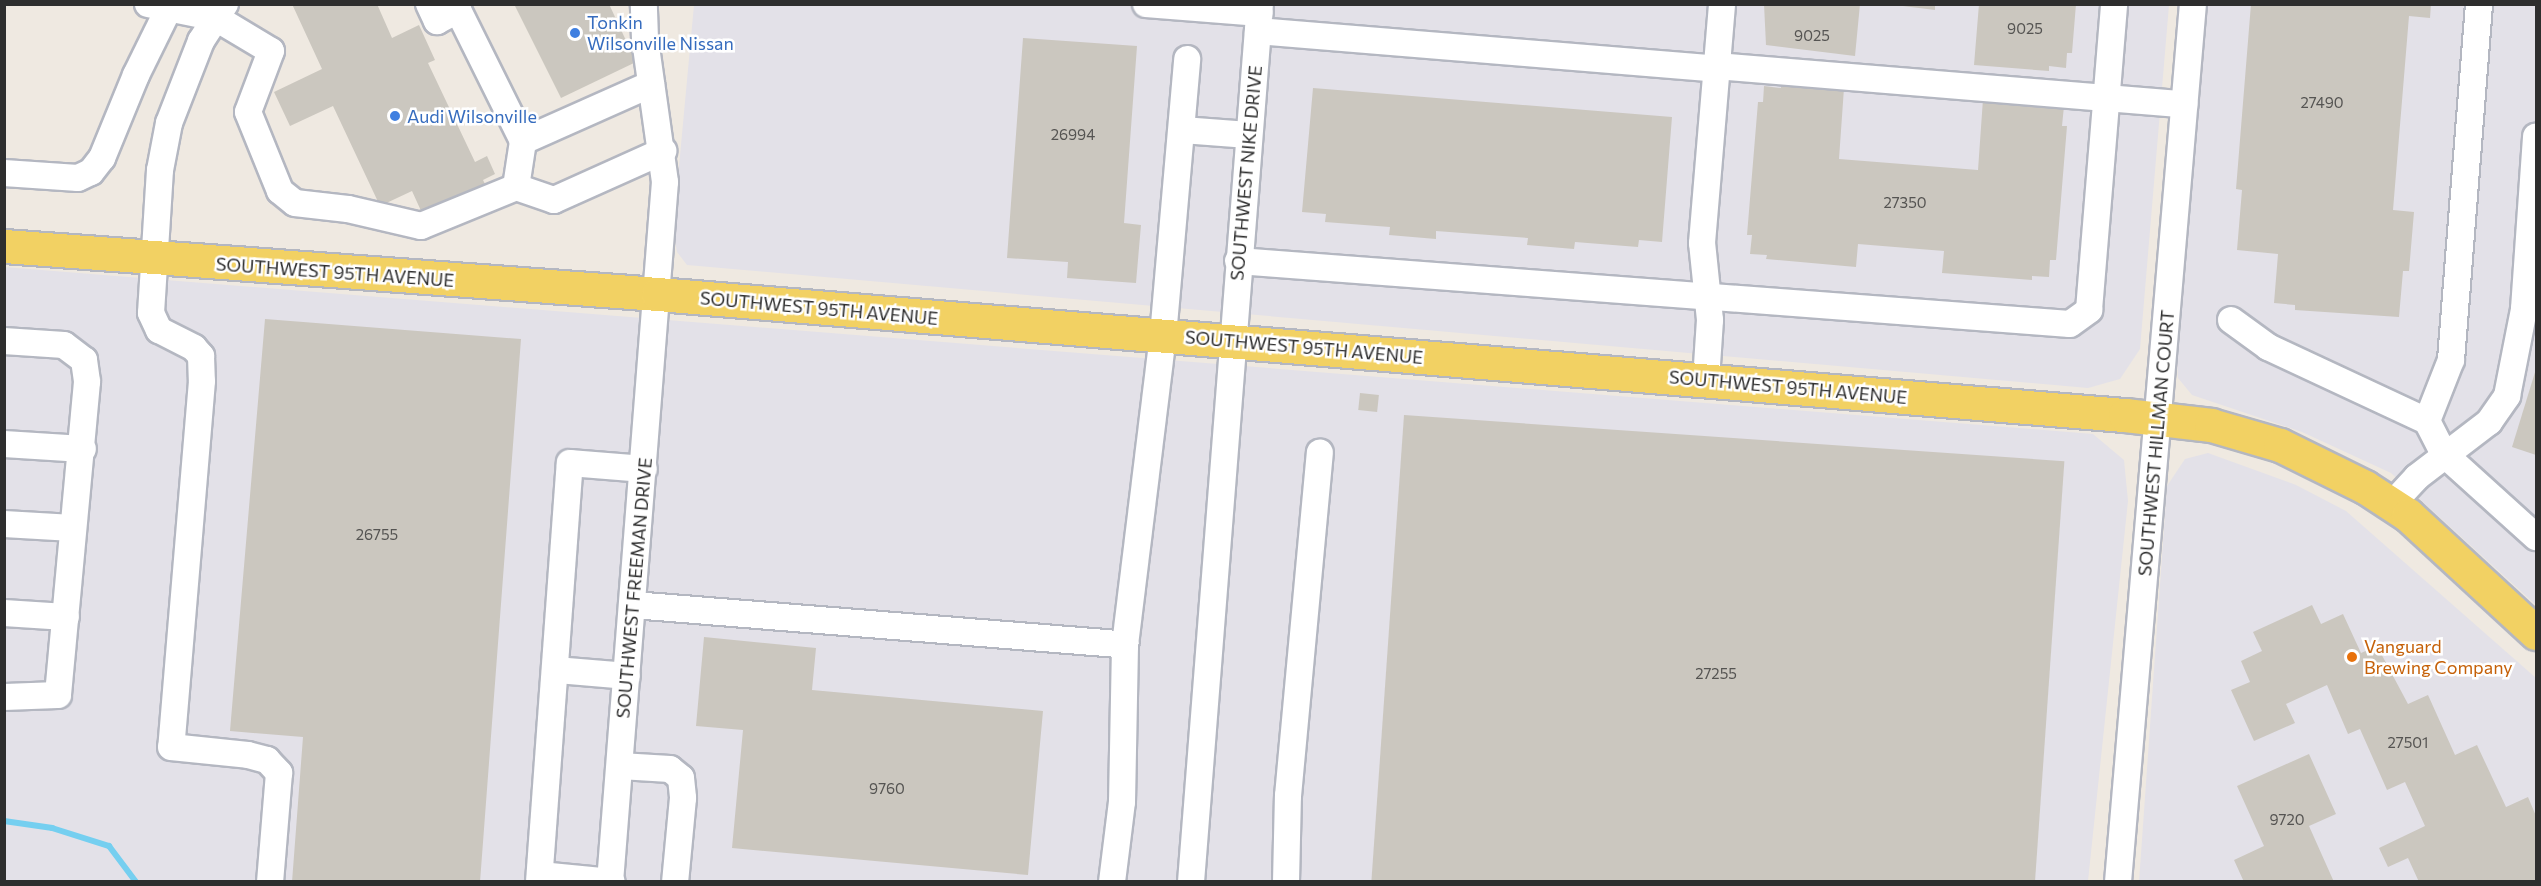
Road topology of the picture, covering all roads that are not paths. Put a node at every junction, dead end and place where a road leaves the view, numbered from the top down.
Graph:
1 (429, 4) edge
2 (644, 4) edge
3 (1146, 4) edge
4 (1722, 4) edge
5 (2114, 4) edge
6 (2193, 4) edge
7 (2480, 4) edge
8 (163, 5) edge
9 (220, 11) edge
10 (1259, 16) edge
11 (1187, 59) dead end
12 (1716, 68) junction
13 (651, 84) junction
14 (2106, 99) junction
15 (2184, 104) junction
16 (1182, 130) junction
17 (1249, 135) junction
18 (2536, 136) edge
19 (523, 141) junction
20 (663, 151) junction
21 (4, 173) edge
22 (516, 187) junction
23 (4, 246) edge
24 (2532, 250) edge
25 (155, 260) junction
26 (1238, 261) junction
27 (658, 294) junction
28 (1706, 298) junction
29 (2530, 309) edge
30 (2231, 320) dead end
31 (1163, 336) junction
32 (4, 341) edge
33 (1231, 341) junction
34 (1706, 380) junction
35 (2159, 418) junction
36 (2427, 421) junction
37 (4, 444) edge
38 (83, 449) junction
39 (1320, 452) dead end
40 (2444, 454) junction
41 (644, 469) junction
42 (2392, 504) junction
43 (4, 524) edge
44 (73, 528) junction
45 (2536, 537) edge
46 (633, 605) junction
47 (4, 613) edge
48 (66, 617) junction
49 (2533, 622) edge
50 (1125, 645) junction
51 (556, 670) junction
52 (627, 676) junction
53 (4, 697) edge
54 (620, 766) junction
55 (540, 878) edge
56 (611, 881) edge
57 (270, 882) edge
58 (675, 882) edge
59 (1112, 882) edge
60 (1191, 882) edge
61 (1286, 882) edge
62 (2118, 882) edge

1 - 19 street
2 - 13 street, SOUTHWEST FREEMAN DRIVE
3 - 10 street
4 - 12 street
5 - 14 street
6 - 15 street, SOUTHWEST HILLMAN COURT
7 - 36 street
8 - 9 street
8 - 21 street
9 - 22 street
9 - 25 street
10 - 12 street
10 - 17 street, SOUTHWEST NIKE DRIVE
11 - 16 street
12 - 14 street
12 - 28 street
13 - 19 street
13 - 20 street, SOUTHWEST FREEMAN DRIVE
14 - 15 street
14 - 28 street
15 - 35 street, SOUTHWEST HILLMAN COURT
16 - 17 street
16 - 31 street
17 - 26 street, SOUTHWEST NIKE DRIVE
18 - 24 street
19 - 22 street
20 - 22 street
20 - 27 street, SOUTHWEST FREEMAN DRIVE
23 - 25 main road, SOUTHWEST 95TH AVENUE
24 - 29 street
25 - 27 main road, SOUTHWEST 95TH AVENUE
25 - 57 street
26 - 28 street
26 - 33 street, SOUTHWEST NIKE DRIVE
27 - 31 main road, SOUTHWEST 95TH AVENUE
27 - 41 street, SOUTHWEST FREEMAN DRIVE
28 - 34 street
29 - 40 street
30 - 36 street
31 - 33 main road, SOUTHWEST 95TH AVENUE
31 - 50 street
32 - 38 street
33 - 34 main road, SOUTHWEST 95TH AVENUE
33 - 60 street, SOUTHWEST NIKE DRIVE
34 - 35 main road, SOUTHWEST 95TH AVENUE
35 - 42 main road, SOUTHWEST 95TH AVENUE
35 - 62 street, SOUTHWEST HILLMAN COURT
36 - 40 street
37 - 38 street
38 - 44 street
39 - 61 street
40 - 42 street
40 - 45 street
41 - 46 street, SOUTHWEST FREEMAN DRIVE
41 - 51 street
42 - 49 main road, SOUTHWEST 95TH AVENUE
43 - 44 street
44 - 48 street
46 - 50 street
46 - 52 street, SOUTHWEST FREEMAN DRIVE
47 - 48 street
48 - 53 street
50 - 59 street
51 - 52 street
51 - 55 street
52 - 54 street, SOUTHWEST FREEMAN DRIVE
54 - 56 street, SOUTHWEST FREEMAN DRIVE
54 - 58 street
55 - 56 street

